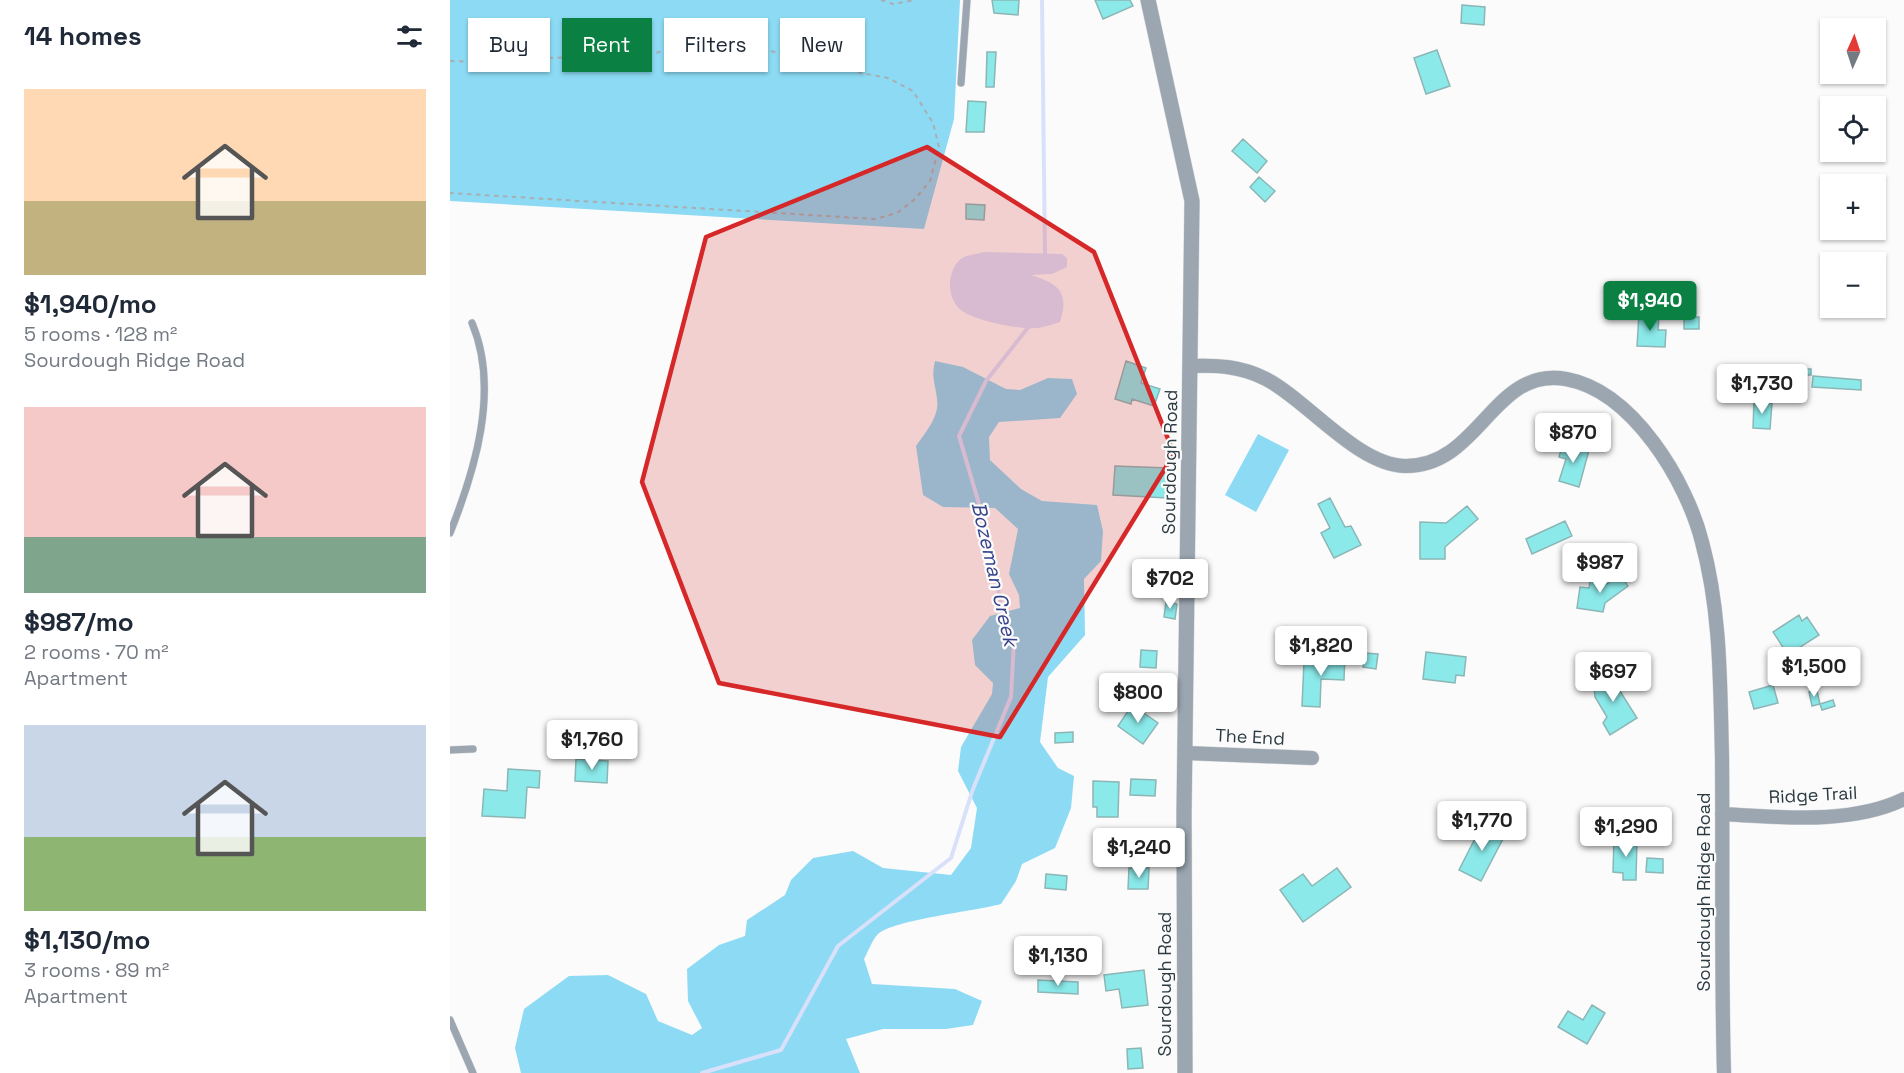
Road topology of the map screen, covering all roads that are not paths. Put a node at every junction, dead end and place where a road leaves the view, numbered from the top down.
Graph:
1 (967, 0) edge
2 (1148, 0) edge
3 (961, 83) dead end
4 (472, 323) dead end
5 (1190, 366) junction
6 (450, 533) edge
7 (473, 749) dead end
8 (450, 750) edge
9 (1186, 753) junction
10 (1312, 758) dead end
11 (1904, 799) edge
12 (1722, 814) junction
13 (450, 1020) edge
14 (473, 1073) edge
15 (1185, 1073) edge
16 (1724, 1073) edge

1 - 3 lane
2 - 5 street, Sourdough Road
4 - 6 lane
5 - 9 street, Sourdough Road
5 - 12 street, Sourdough Ridge Road
7 - 8 lane
9 - 10 street, The End
9 - 15 street, Sourdough Road
11 - 12 street, Ridge Trail
12 - 16 street, Sourdough Ridge Road
13 - 14 lane

